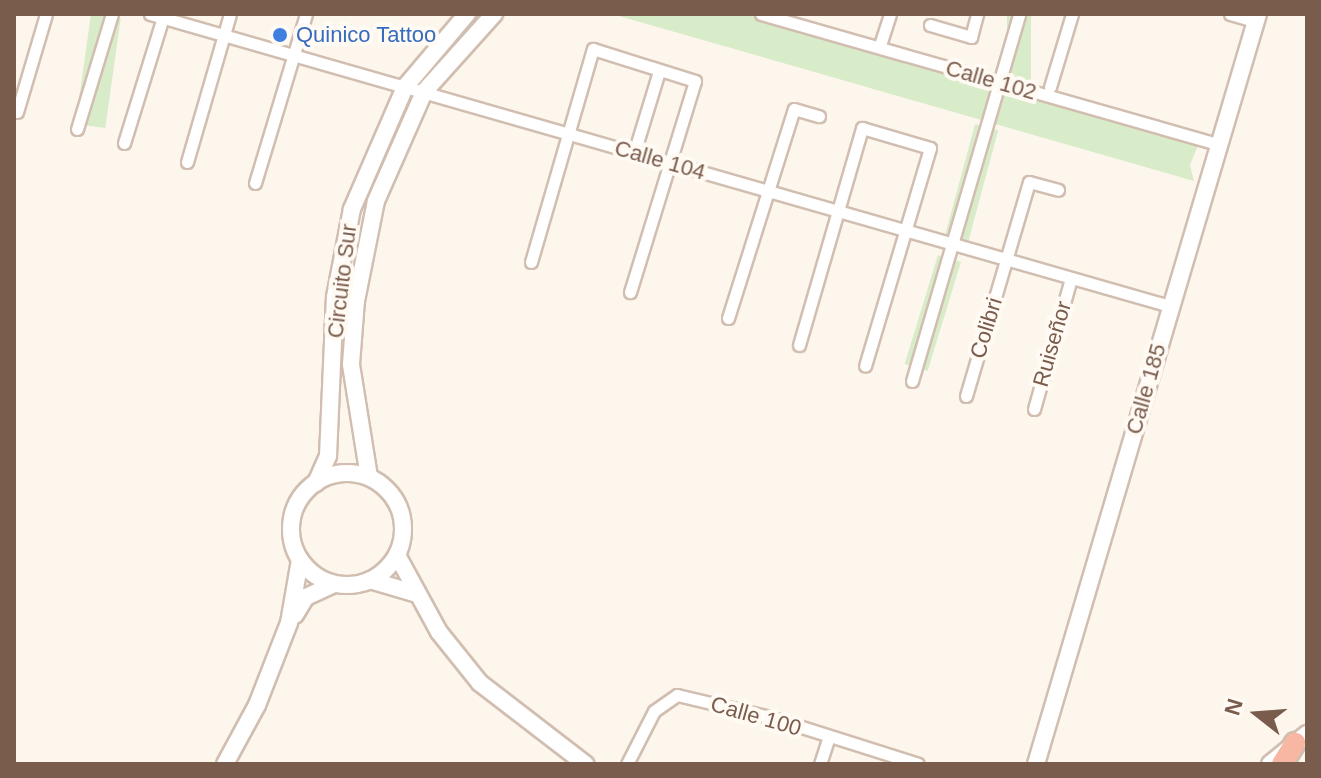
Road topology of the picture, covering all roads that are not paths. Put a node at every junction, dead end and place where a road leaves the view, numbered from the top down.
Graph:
1 (46, 14) edge
2 (112, 14) edge
3 (150, 14) edge
4 (230, 14) edge
5 (306, 14) edge
6 (467, 14) edge
7 (494, 14) edge
8 (761, 14) edge
9 (890, 14) edge
10 (977, 14) edge
11 (1019, 14) edge
12 (1072, 14) edge
13 (1230, 14) edge
14 (163, 16) edge
15 (1256, 18) edge
16 (930, 25) dead end
17 (224, 35) junction
18 (881, 42) dead end
19 (294, 55) junction
20 (659, 71) junction
21 (1000, 82) junction
22 (405, 87) junction
23 (1050, 87) dead end
24 (424, 92) junction
25 (17, 112) dead end
26 (819, 116) dead end
27 (77, 129) dead end
28 (568, 134) junction
29 (124, 143) dead end
30 (1221, 145) junction
31 (634, 153) junction
32 (187, 162) dead end
33 (670, 163) junction
34 (255, 183) dead end
35 (1058, 190) dead end
36 (770, 192) junction
37 (839, 211) junction
38 (907, 231) junction
39 (952, 244) junction
40 (1006, 260) junction
41 (531, 262) dead end
42 (1071, 278) junction
43 (630, 292) dead end
44 (1170, 306) junction
45 (728, 318) dead end
46 (799, 345) dead end
47 (865, 366) dead end
48 (912, 381) dead end
49 (966, 396) dead end
50 (1034, 409) dead end
51 (369, 477) junction
52 (316, 483) junction
53 (397, 555) junction
54 (300, 560) junction
55 (370, 580) junction
56 (334, 584) junction
57 (414, 593) junction
58 (289, 623) junction
59 (828, 739) junction
60 (1301, 739) edge
61 (225, 764) edge
62 (585, 764) edge
63 (627, 764) edge
64 (820, 764) edge
65 (918, 764) edge
66 (1036, 764) edge
67 (1270, 764) edge
68 (1282, 764) edge

1 - 25 street
2 - 27 street
3 - 14 street, Calle 104
4 - 17 street
5 - 19 street
6 - 22 street, Circuito Sur
7 - 24 street, Circuito Sur
8 - 21 street, Calle 102
9 - 18 street
10 - 16 street
11 - 21 street
12 - 23 street
13 - 15 street
14 - 17 street, Calle 104
14 - 29 street
15 - 30 street, Calle 185
17 - 19 street, Calle 104
17 - 32 street
19 - 22 street, Calle 104
19 - 34 street
20 - 28 street
20 - 31 street
20 - 33 street
21 - 30 street, Calle 102
21 - 39 street
22 - 24 street, Calle 104
22 - 52 street, Circuito Sur
24 - 28 street, Calle 104
24 - 51 street, Circuito Sur
26 - 36 street
28 - 31 street, Calle 104
28 - 41 street
30 - 44 street, Calle 185
31 - 33 street, Calle 104
33 - 36 street, Calle 104
33 - 43 street
35 - 40 street, Colibri
36 - 37 street, Calle 104
36 - 45 street
37 - 38 street, Calle 104
37 - 38 street
37 - 46 street
38 - 39 street, Calle 104
38 - 47 street
39 - 40 street, Calle 104
39 - 48 street
40 - 42 street, Calle 104
40 - 49 street, Colibri
42 - 44 street, Calle 104
42 - 50 street, Ruiseñor
44 - 66 street, Calle 185
51 - 52 street
51 - 53 street
52 - 54 street
53 - 55 street
53 - 57 street
54 - 56 street
54 - 58 street
55 - 56 street
55 - 57 street
56 - 58 street
57 - 62 street
58 - 61 street
59 - 63 street, Calle 100
59 - 64 street
59 - 65 street, Calle 100
60 - 67 street
60 - 68 highway

